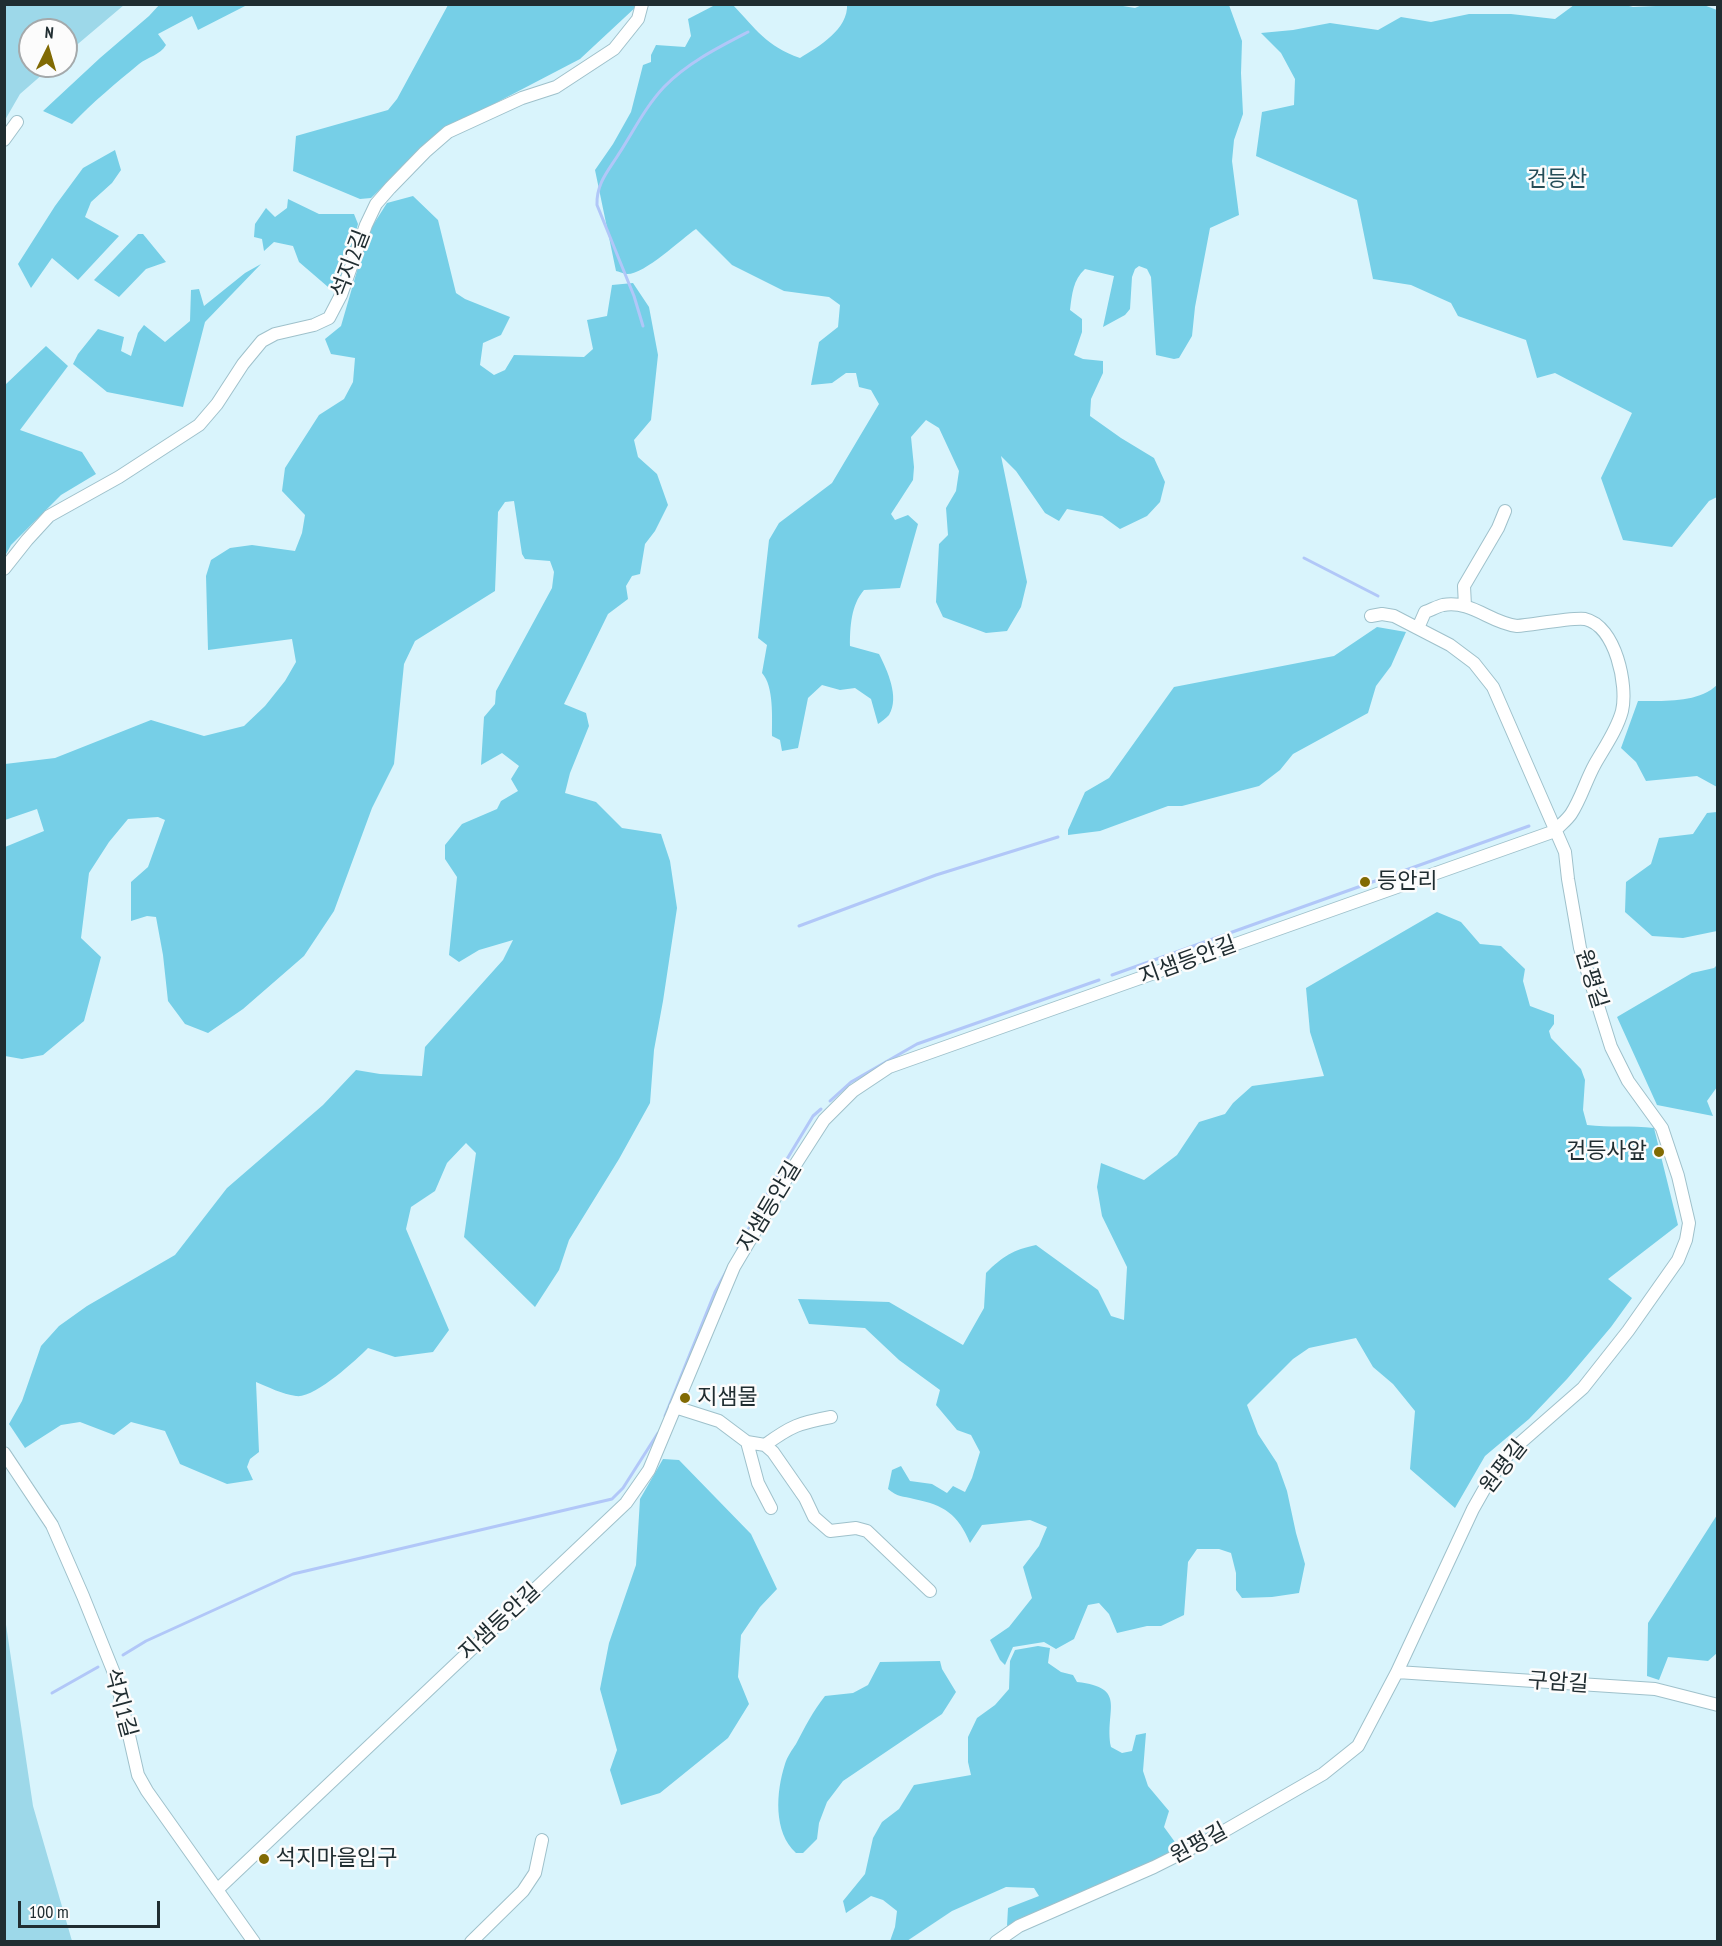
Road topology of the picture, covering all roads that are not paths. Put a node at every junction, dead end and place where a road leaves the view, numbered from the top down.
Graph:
1 (642, 4) edge
2 (17, 122) dead end
3 (4, 140) edge
4 (1505, 511) dead end
5 (4, 569) edge
6 (1465, 606) junction
7 (1371, 616) dead end
8 (1418, 628) junction
9 (1555, 831) junction
10 (675, 1407) junction
11 (831, 1417) dead end
12 (747, 1442) junction
13 (765, 1446) junction
14 (4, 1453) edge
15 (771, 1508) dead end
16 (930, 1591) dead end
17 (1397, 1672) junction
18 (1718, 1705) edge
19 (542, 1840) dead end
20 (217, 1890) junction
21 (254, 1941) edge
22 (471, 1941) edge
23 (996, 1941) edge

1 - 5 street, 석지2길
2 - 3 street
4 - 6 street
6 - 8 street
6 - 9 street
7 - 8 street
8 - 9 street
9 - 10 street, 지샘등안길
9 - 17 street, 원평길
10 - 12 street
10 - 20 street, 지샘등안길
11 - 13 street
12 - 13 street
12 - 15 street
13 - 16 street
14 - 20 street, 석지1길
17 - 18 street, 구암길
17 - 23 street, 원평길
19 - 22 street
20 - 21 street, 석지1길

